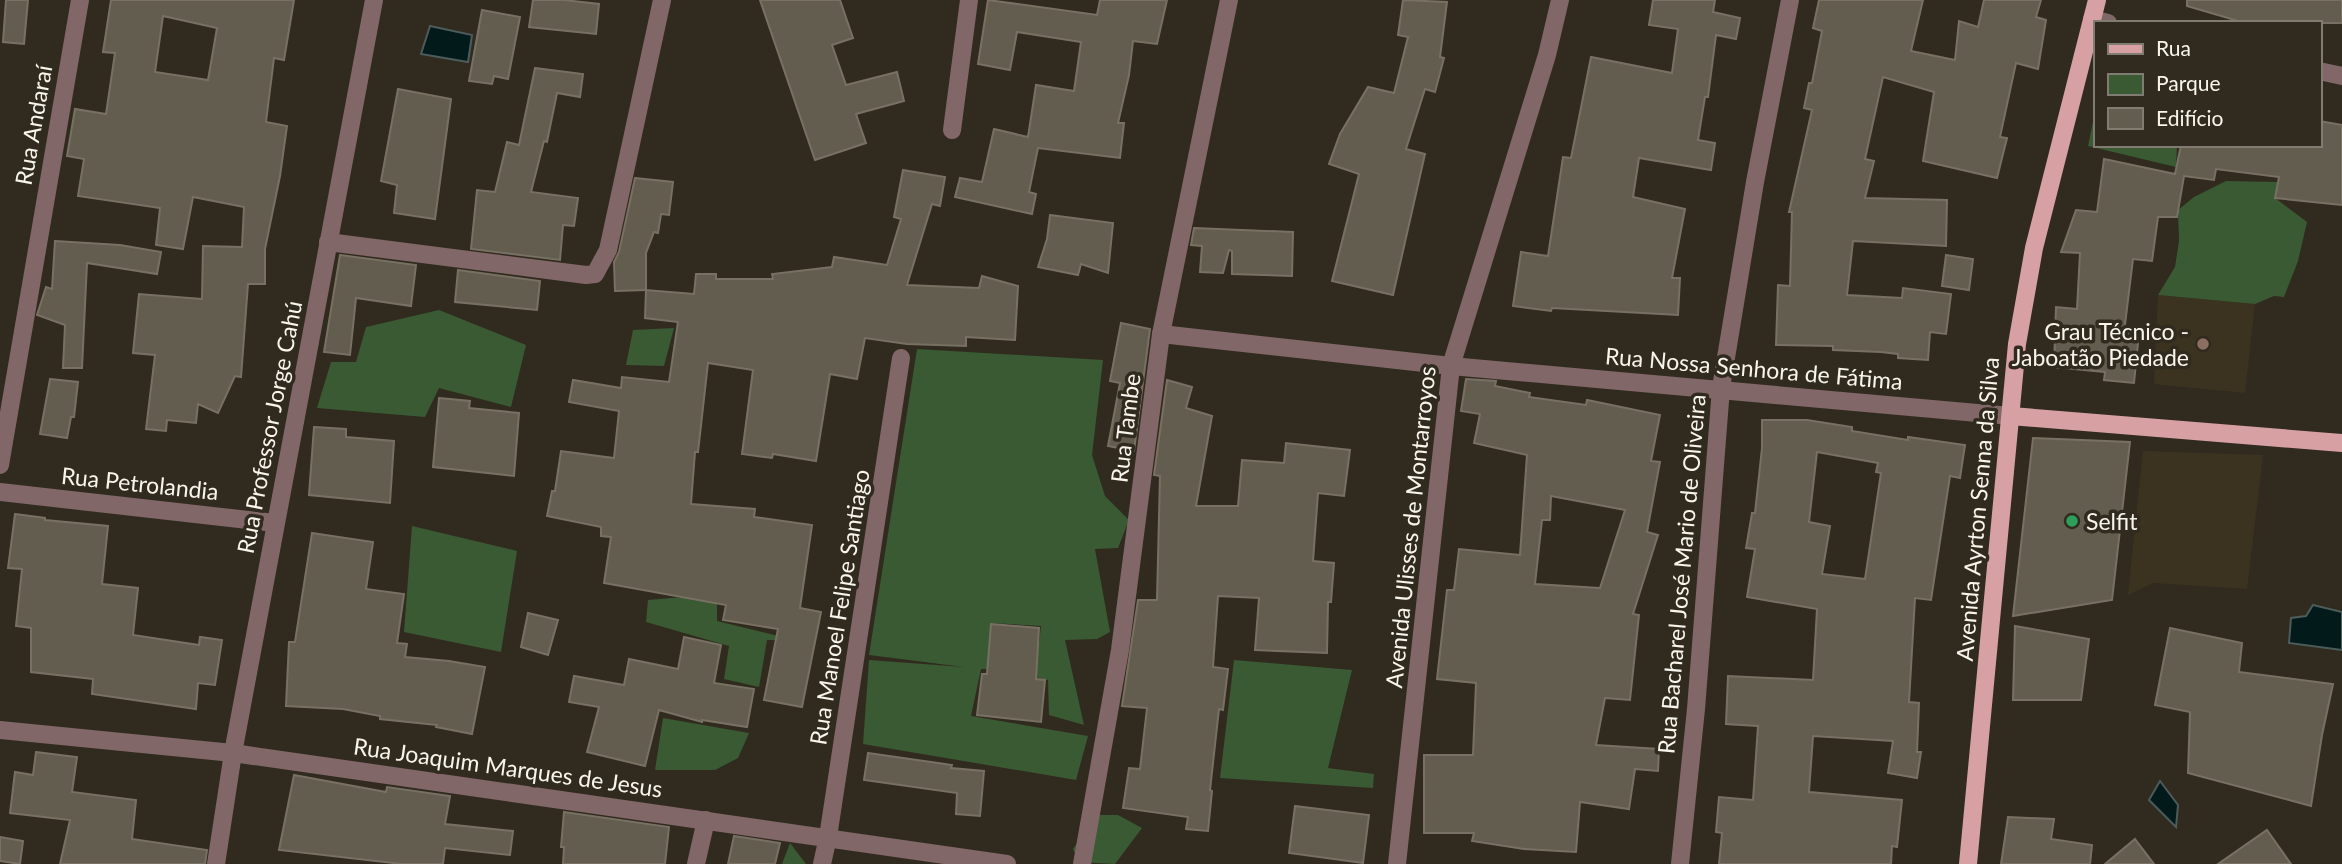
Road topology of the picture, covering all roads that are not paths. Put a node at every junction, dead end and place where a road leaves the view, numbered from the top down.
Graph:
1 (80, 0) edge
2 (374, 0) edge
3 (662, 0) edge
4 (968, 0) edge
5 (1229, 0) edge
6 (1560, 0) edge
7 (1790, 0) edge
8 (2097, 0) edge
9 (2100, 21) edge
10 (2094, 42) edge
11 (2321, 71) edge
12 (2342, 76) edge
13 (952, 130) dead end
14 (328, 242) junction
15 (1161, 334) junction
16 (901, 358) dead end
17 (1451, 366) junction
18 (1721, 388) junction
19 (2011, 416) junction
20 (2342, 443) edge
21 (0, 465) edge
22 (0, 492) edge
23 (275, 523) junction
24 (0, 730) edge
25 (233, 753) junction
26 (706, 820) junction
27 (828, 837) junction
28 (216, 864) edge
29 (696, 864) edge
30 (822, 864) edge
31 (1007, 864) edge
32 (1082, 864) edge
33 (1398, 864) edge
34 (1680, 864) edge
35 (1968, 864) edge

1 - 21 street, Rua Andaraí
2 - 14 street, Rua Professor Jorge Cahú
3 - 14 street
4 - 13 street
5 - 15 street, Rua Tambe
6 - 17 street, Avenida Ulisses de Montarroyos
7 - 18 street, Rua Bacharel José Mario de Oliveira
8 - 9 main road, Avenida Ayrton Senna da Silva
10 - 19 main road, Avenida Ayrton Senna da Silva
11 - 12 street
14 - 23 street, Rua Professor Jorge Cahú
15 - 17 street, Rua Nossa Senhora de Fátima
15 - 32 street, Rua Tambe
16 - 27 street, Rua Manoel Felipe Santiago
17 - 18 street, Rua Nossa Senhora de Fátima
17 - 33 street, Avenida Ulisses de Montarroyos
18 - 19 street, Rua Nossa Senhora de Fátima
18 - 34 street, Rua Bacharel José Mario de Oliveira
19 - 20 main road, Rua Nossa Senhora de Fátima
19 - 35 main road, Avenida Ayrton Senna da Silva
22 - 23 street, Rua Petrolandia
23 - 25 street, Rua Professor Jorge Cahú
24 - 25 street, Rua Joaquim Marques de Jesus
25 - 26 street, Rua Joaquim Marques de Jesus
25 - 28 street, Rua Professor Jorge Cahú
26 - 27 street, Rua Joaquim Marques de Jesus
26 - 29 street
27 - 30 street, Rua Manoel Felipe Santiago
27 - 31 street, Rua Joaquim Marques de Jesus

